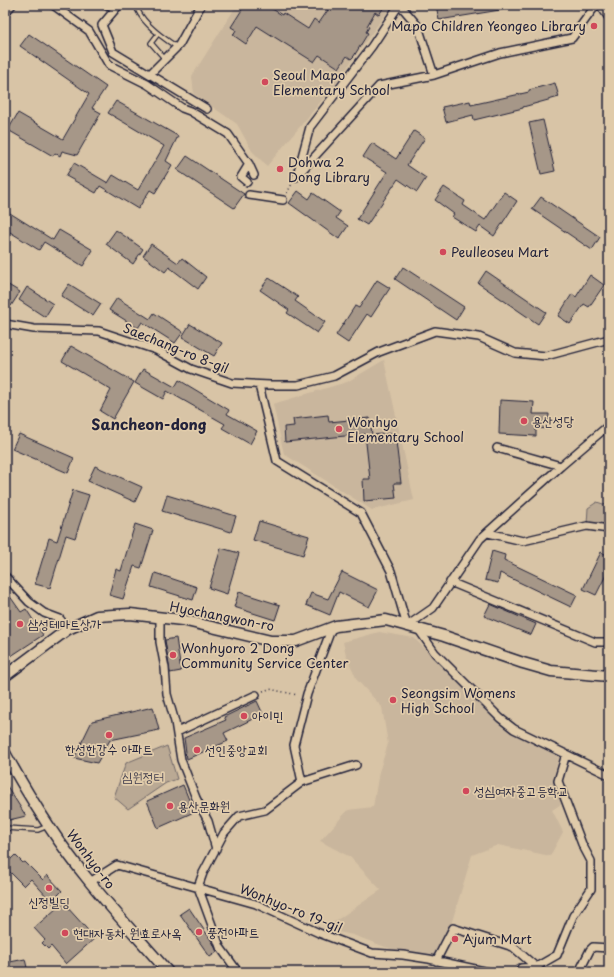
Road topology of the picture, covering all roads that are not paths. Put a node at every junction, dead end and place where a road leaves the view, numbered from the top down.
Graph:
1 (12, 5) edge
2 (53, 5) edge
3 (101, 5) edge
4 (136, 5) edge
5 (201, 5) edge
6 (400, 5) edge
7 (596, 5) edge
8 (600, 5) edge
9 (117, 7) edge
10 (5, 13) edge
11 (609, 18) edge
12 (158, 34) junction
13 (177, 47) junction
14 (165, 59) junction
15 (150, 74) junction
16 (434, 74) junction
17 (207, 109) dead end
18 (249, 164) junction
19 (254, 175) dead end
20 (247, 182) dead end
21 (249, 195) dead end
22 (283, 200) road end
23 (5, 324) edge
24 (609, 339) edge
25 (609, 364) edge
26 (609, 369) edge
27 (259, 385) junction
28 (609, 425) edge
29 (497, 448) dead end
30 (561, 466) junction
31 (609, 529) edge
32 (488, 533) junction
33 (5, 576) edge
34 (450, 582) junction
35 (160, 618) junction
36 (407, 626) junction
37 (332, 627) junction
38 (68, 629) junction
39 (419, 630) junction
40 (609, 642) edge
41 (5, 676) edge
42 (609, 676) edge
43 (256, 695) road end
44 (177, 732) junction
45 (5, 753) edge
46 (566, 754) junction
47 (356, 765) dead end
48 (609, 776) edge
49 (302, 782) junction
50 (49, 825) junction
51 (5, 828) edge
52 (216, 848) junction
53 (90, 882) junction
54 (198, 887) junction
55 (609, 948) edge
56 (436, 960) junction
57 (538, 969) edge
58 (469, 970) edge
59 (168, 972) edge
60 (238, 972) edge
61 (489, 972) edge
62 (520, 972) edge
63 (579, 972) edge

1 - 10 street
2 - 18 street
3 - 9 lane
4 - 12 lane
5 - 13 street
6 - 16 street
6 - 16 street
7 - 16 street
8 - 11 street
9 - 15 street
12 - 13 lane
12 - 14 lane
13 - 14 street
14 - 15 street
15 - 17 street
18 - 19 street
18 - 20 street
21 - 22 street
23 - 27 street, Saechang-ro 8-gil
24 - 27 street, Saechang-ro 8-gil
25 - 26 street
27 - 36 street
28 - 30 street
29 - 30 street
30 - 32 street
31 - 32 street
32 - 34 street
33 - 38 street
34 - 36 street
34 - 40 street
35 - 37 street, Hyochangwon-ro
35 - 38 street, Hyochangwon-ro
35 - 44 street
36 - 37 street, Hyochangwon-ro
36 - 39 street, Hyochangwon-ro
37 - 49 street
38 - 41 street, Hyochangwon-ro
39 - 42 street, Hyochangwon-ro
39 - 46 street
43 - 44 street
44 - 52 street
45 - 50 street, Wonhyo-ro
46 - 48 street
46 - 57 street
47 - 49 street
49 - 52 street
50 - 51 lane
50 - 53 street, Wonhyo-ro
52 - 54 street
53 - 54 street, Wonhyo-ro 19-gil
53 - 59 street, Wonhyo-ro
54 - 56 street, Wonhyo-ro 19-gil
54 - 60 street
55 - 63 street
56 - 57 street
56 - 58 street, Wonhyo-ro 19-gil
57 - 62 street
58 - 61 street, Wonhyo-ro 19-gil

